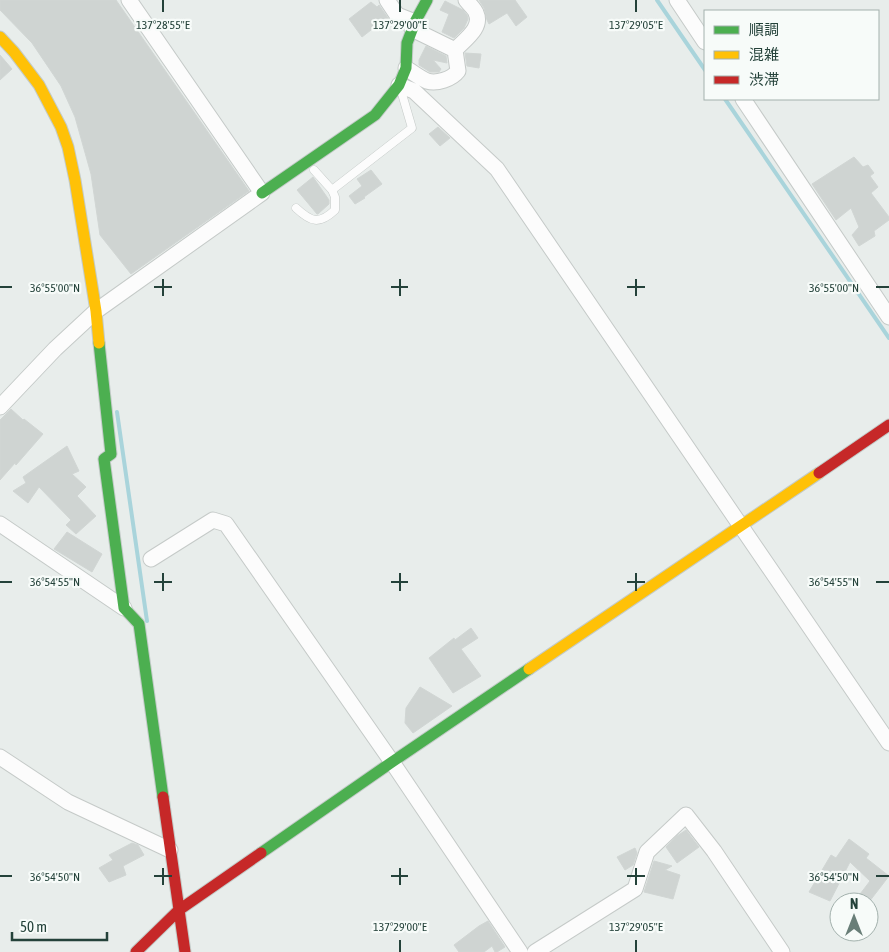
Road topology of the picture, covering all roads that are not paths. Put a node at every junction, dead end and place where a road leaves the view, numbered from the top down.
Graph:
1 (129, 0) edge
2 (387, 0) edge
3 (427, 0) edge
4 (466, 0) edge
5 (677, 0) edge
6 (413, 26) junction
7 (0, 37) edge
8 (704, 40) edge
9 (455, 50) junction
10 (406, 68) junction
11 (399, 85) junction
12 (744, 100) edge
13 (314, 170) dead end
14 (332, 190) junction
15 (262, 193) junction
16 (296, 208) dead end
17 (96, 311) junction
18 (889, 317) edge
19 (1, 404) edge
20 (889, 425) edge
21 (0, 524) edge
22 (742, 526) junction
23 (151, 559) dead end
24 (124, 608) junction
25 (889, 743) edge
26 (0, 757) edge
27 (392, 762) junction
28 (170, 850) junction
29 (179, 910) junction
30 (136, 952) edge
31 (185, 952) edge
32 (520, 952) edge
33 (535, 952) edge
34 (782, 952) edge

1 - 15 street
2 - 6 street
3 - 6 street
4 - 9 street
5 - 8 street
6 - 9 street
6 - 10 street
7 - 17 street
9 - 10 street
10 - 11 street
11 - 14 lane
11 - 15 street
11 - 22 street
12 - 18 street
13 - 14 lane
14 - 16 lane
15 - 17 street
17 - 19 street
17 - 24 street
20 - 22 street
21 - 24 street
22 - 25 street
22 - 27 street
23 - 27 street
24 - 28 street
26 - 28 street
27 - 29 street
27 - 32 street
28 - 29 street
29 - 30 street
29 - 31 street
33 - 34 street

